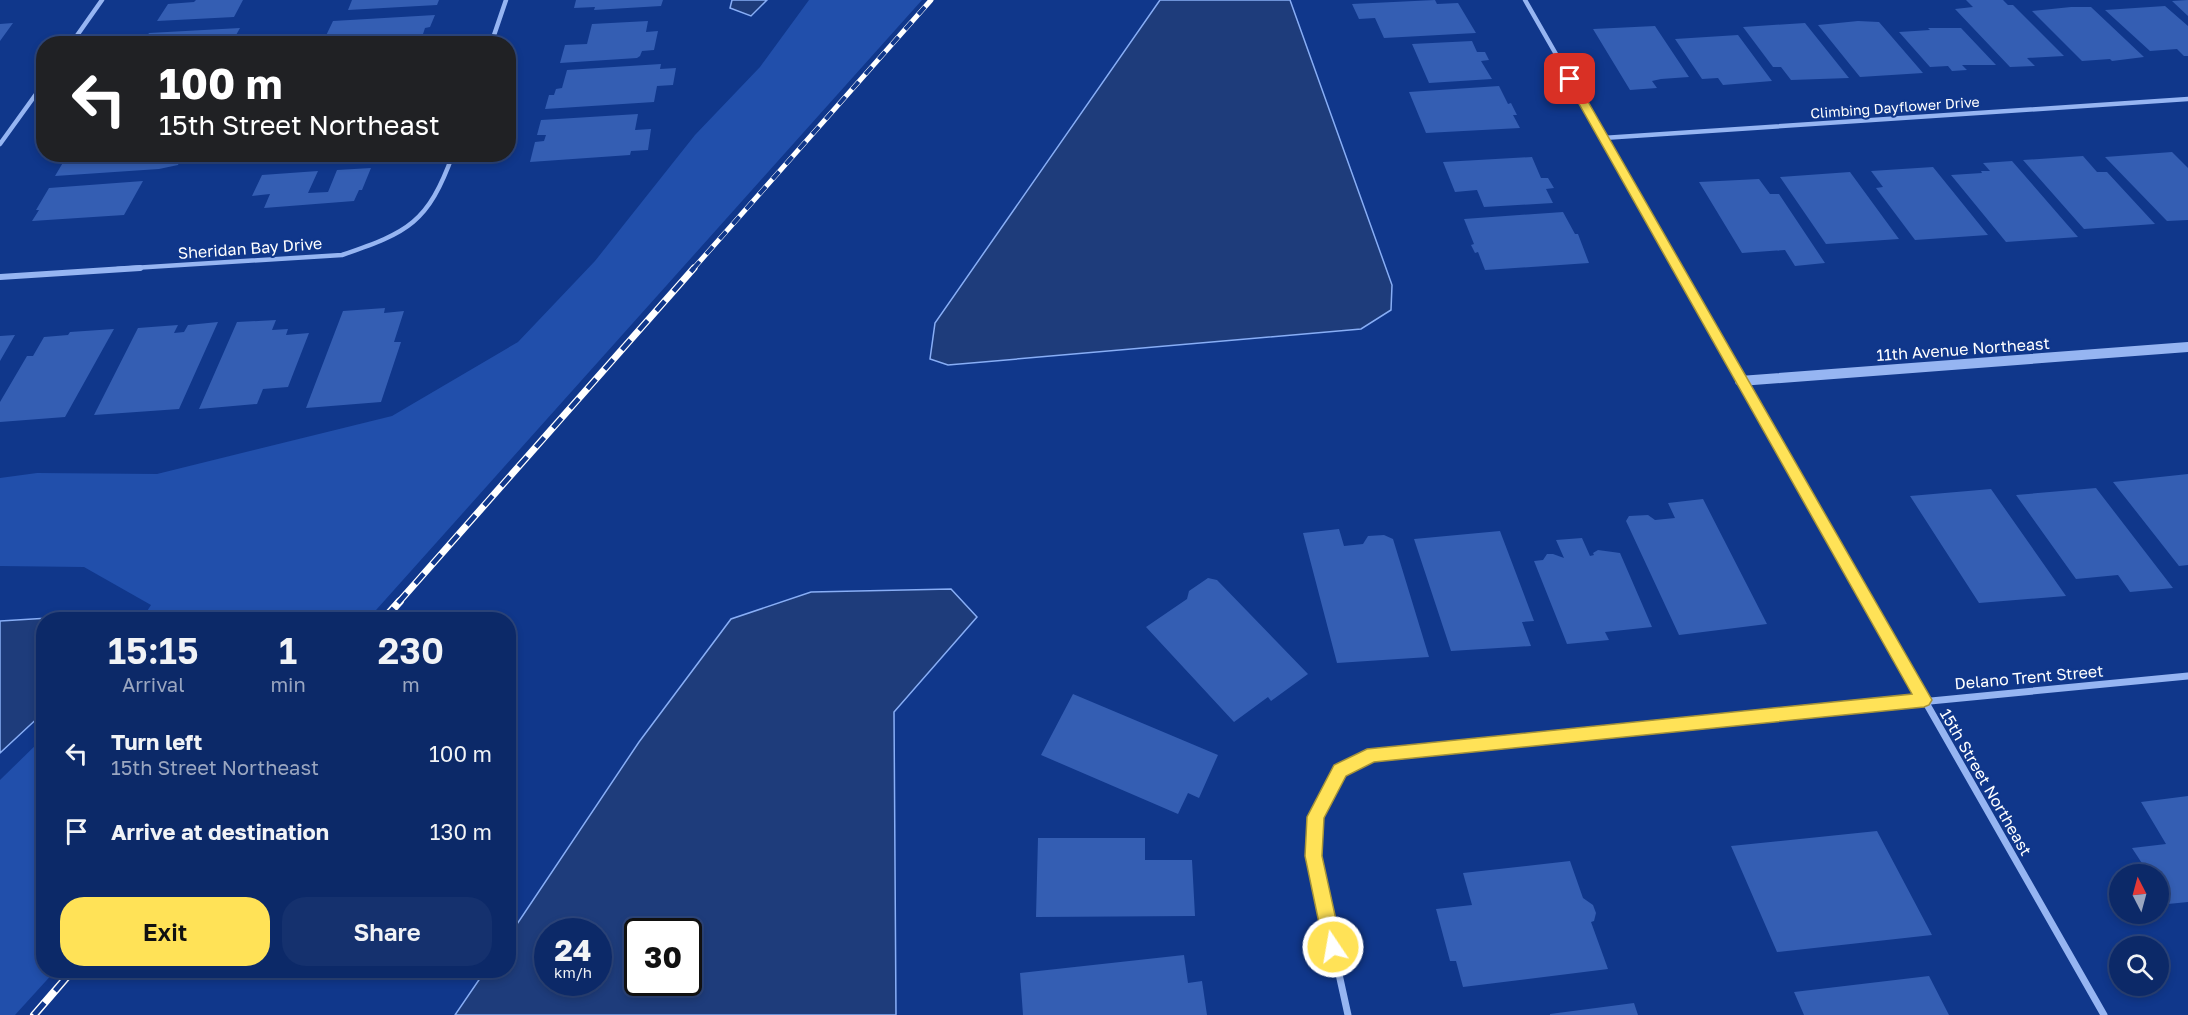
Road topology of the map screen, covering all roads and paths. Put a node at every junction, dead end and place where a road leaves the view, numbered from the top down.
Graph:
1 (102, 0) edge
2 (506, 0) edge
3 (1525, 0) edge
4 (77, 36) edge
5 (494, 36) edge
6 (36, 94) edge
7 (2188, 99) edge
8 (1603, 138) junction
9 (0, 144) edge
10 (450, 162) edge
11 (0, 277) edge
12 (2188, 347) edge
13 (1740, 381) junction
14 (2188, 676) edge
15 (1924, 700) junction
16 (1348, 1015) edge
17 (2104, 1015) edge

1 - 4 street
2 - 5 street
3 - 8 street, 15th Street Northeast
6 - 9 street
7 - 8 street, Climbing Dayflower Drive
8 - 13 street, 15th Street Northeast
10 - 11 street, Sheridan Bay Drive
12 - 13 street, 11th Avenue Northeast
13 - 15 street, 15th Street Northeast
14 - 15 street, Delano Trent Street
15 - 16 street, Delano Trent Street
15 - 17 street, 15th Street Northeast

